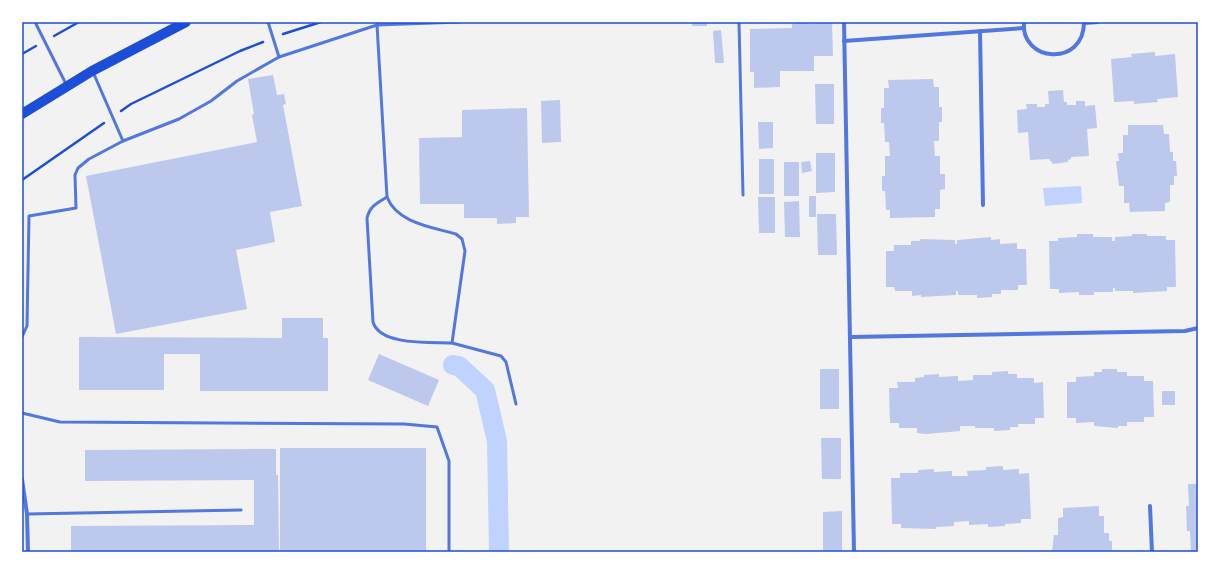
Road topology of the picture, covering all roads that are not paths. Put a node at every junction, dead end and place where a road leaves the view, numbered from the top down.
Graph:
1 (35, 22) edge
2 (186, 22) edge
3 (268, 22) edge
4 (460, 22) edge
5 (738, 22) edge
6 (844, 22) edge
7 (1024, 22) edge
8 (1084, 22) edge
9 (1098, 22) edge
10 (377, 23) edge
11 (1024, 28) junction
12 (980, 31) junction
13 (844, 41) junction
14 (279, 57) junction
15 (92, 71) junction
16 (67, 86) junction
17 (22, 114) edge
18 (123, 141) junction
19 (743, 195) dead end
20 (387, 197) junction
21 (983, 205) dead end
22 (1198, 328) edge
23 (850, 337) junction
24 (22, 338) edge
25 (452, 343) junction
26 (516, 404) dead end
27 (22, 413) edge
28 (22, 479) edge
29 (1150, 506) dead end
30 (241, 510) dead end
31 (27, 514) junction
32 (28, 552) edge
33 (449, 552) edge
34 (854, 552) edge
35 (1152, 552) edge

1 - 16 lane
2 - 15 main road
3 - 14 lane
4 - 10 lane
5 - 19 lane
6 - 13 street
7 - 11 street
8 - 9 street
8 - 11 street
10 - 14 lane
10 - 20 lane
11 - 12 street
12 - 13 street
12 - 21 street
13 - 23 street
14 - 18 lane
15 - 16 main road
15 - 18 lane
16 - 17 main road
18 - 24 lane
20 - 25 lane
20 - 25 lane
22 - 23 street
23 - 34 street
25 - 26 lane
27 - 33 lane
28 - 31 street
29 - 35 street
30 - 31 lane
31 - 32 street

